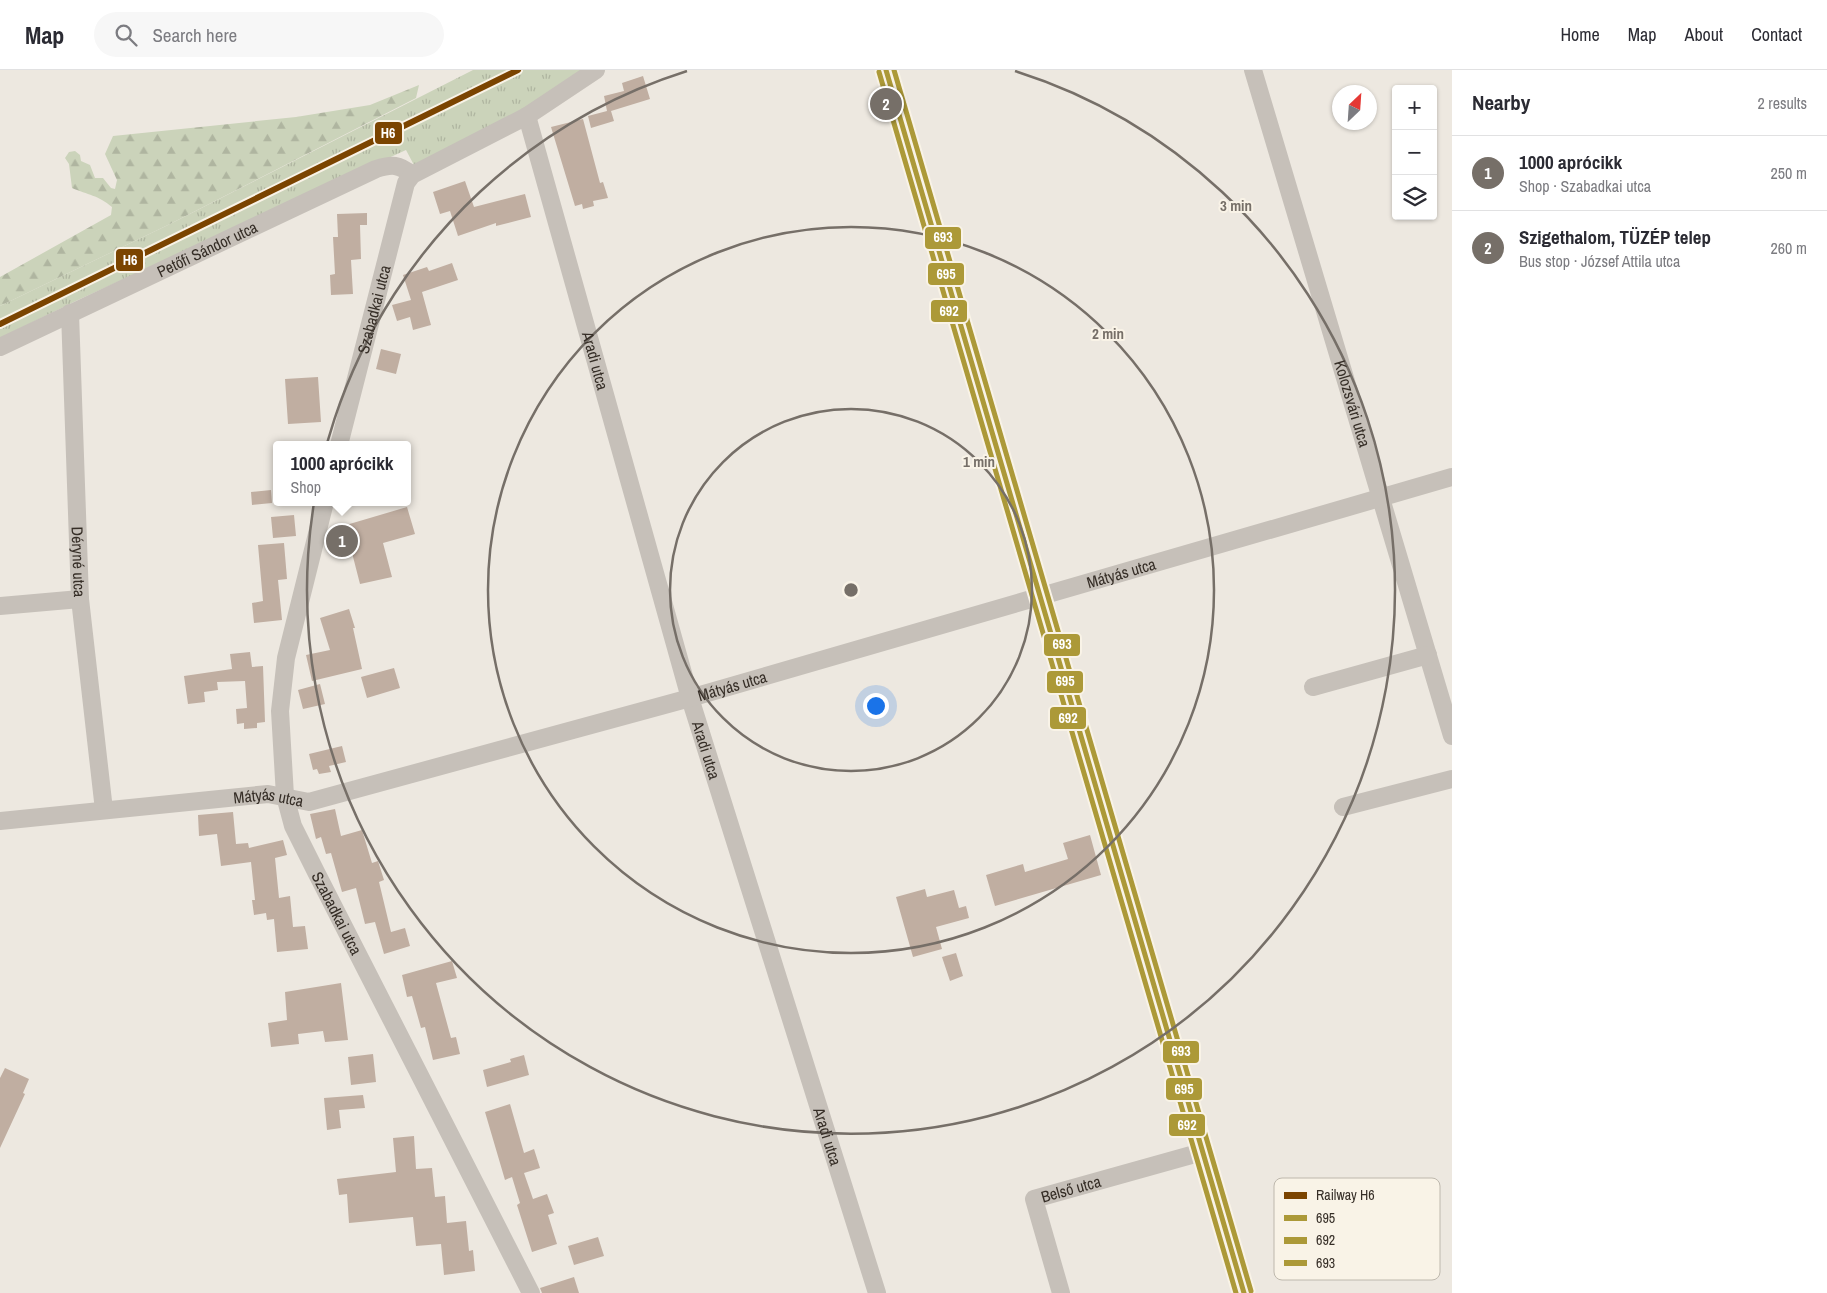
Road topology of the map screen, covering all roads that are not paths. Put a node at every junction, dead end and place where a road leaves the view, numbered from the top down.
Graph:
1 (596, 70) edge
2 (886, 70) edge
3 (1253, 70) edge
4 (527, 116) junction
5 (412, 175) junction
6 (70, 313) junction
7 (0, 347) edge
8 (340, 441) edge
9 (1452, 477) edge
10 (1380, 497) junction
11 (324, 506) edge
12 (1038, 596) junction
13 (80, 598) junction
14 (0, 606) edge
15 (1428, 655) junction
16 (1313, 687) dead end
17 (690, 698) junction
18 (1452, 736) edge
19 (1452, 779) edge
20 (285, 796) junction
21 (1343, 807) dead end
22 (104, 810) junction
23 (0, 821) edge
24 (1202, 1152) junction
25 (532, 1293) edge
26 (877, 1293) edge
27 (1061, 1293) edge
28 (1244, 1293) edge

1 - 4 street
2 - 12 street
3 - 10 street, Kolozsvári utca
4 - 5 street
4 - 17 street, Aradi utca
5 - 6 street, Petőfi Sándor utca
5 - 8 street, Szabadkai utca
6 - 7 street, Petőfi Sándor utca
6 - 13 street, Déryné utca
9 - 10 street, Mátyás utca
10 - 12 street, Mátyás utca
10 - 15 street, Kolozsvári utca
11 - 20 street, Szabadkai utca
12 - 17 street, Mátyás utca
12 - 24 street
13 - 14 street
13 - 22 street, Déryné utca
15 - 16 street
15 - 18 street, Kolozsvári utca
17 - 20 street, Mátyás utca
17 - 26 street, Aradi utca
19 - 21 street
20 - 22 street, Mátyás utca
20 - 25 street, Szabadkai utca
22 - 23 street, Mátyás utca
24 - 27 street, Belső utca
24 - 28 street

